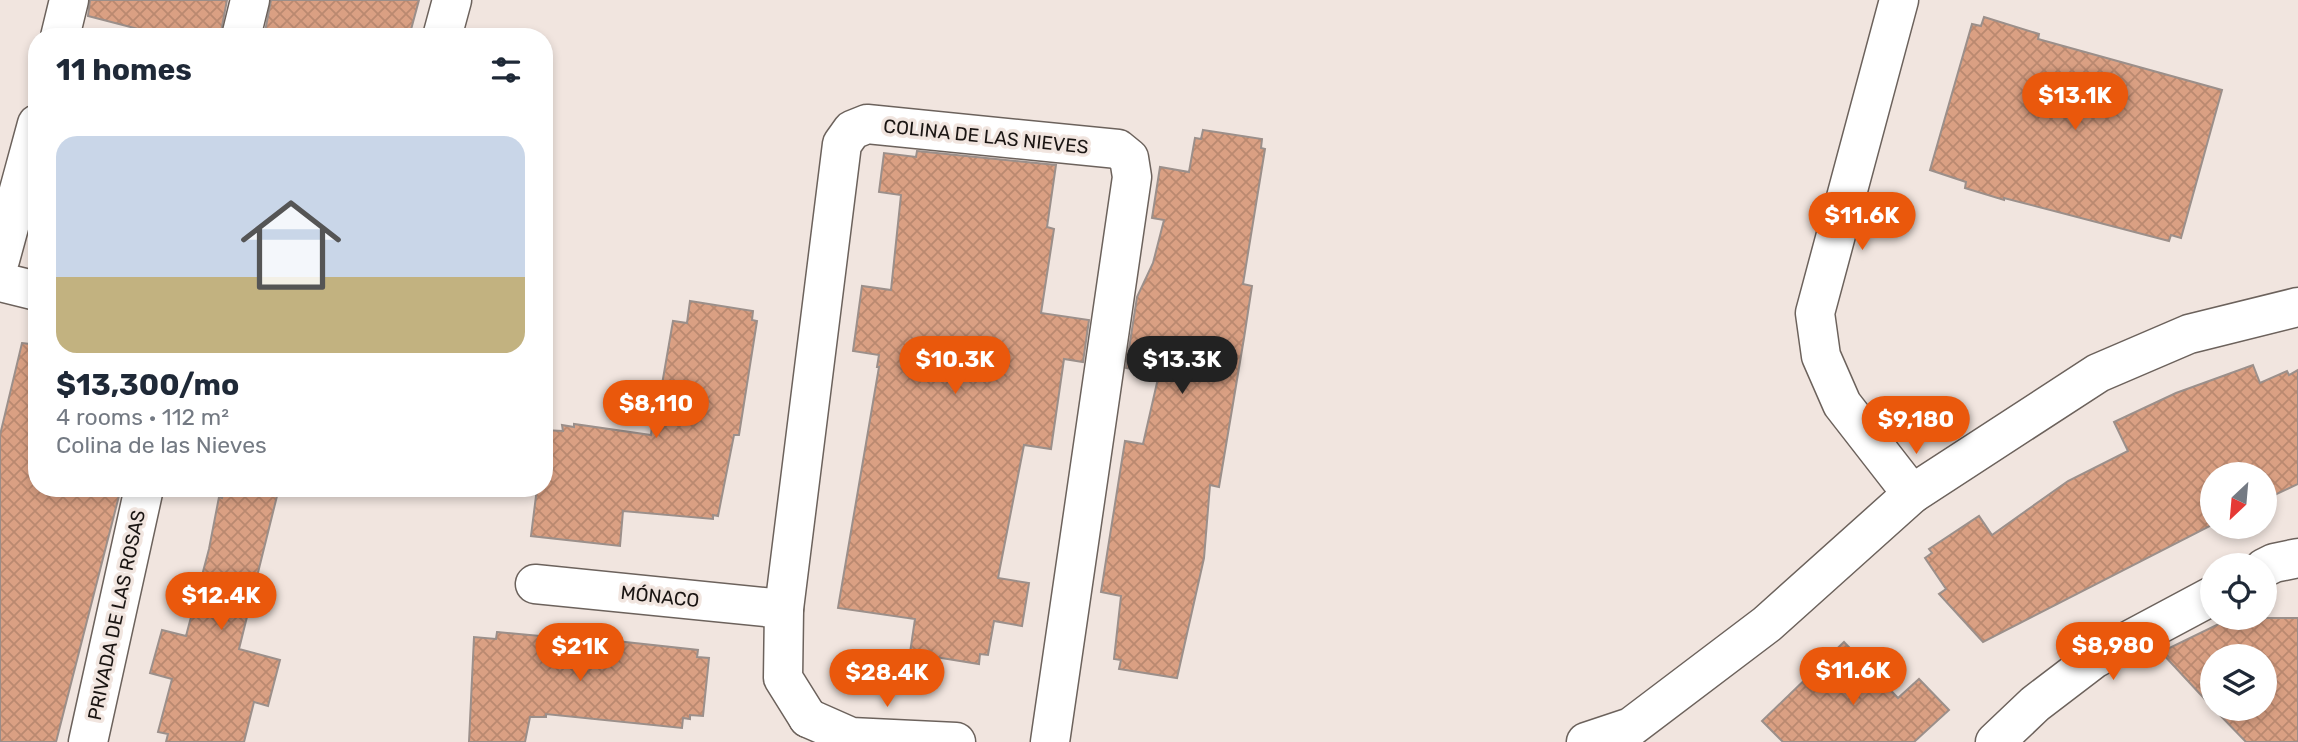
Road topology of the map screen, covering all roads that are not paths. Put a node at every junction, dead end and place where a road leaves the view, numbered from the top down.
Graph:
1 (69, 0) edge
2 (250, 0) edge
3 (452, 0) edge
4 (1899, 0) edge
5 (62, 28) edge
6 (243, 28) edge
7 (444, 28) edge
8 (28, 157) edge
9 (0, 260) edge
10 (0, 282) edge
11 (28, 289) edge
12 (2297, 303) edge
13 (1912, 494) junction
14 (142, 497) edge
15 (2298, 558) edge
16 (2277, 562) edge
17 (535, 584) dead end
18 (2200, 602) edge
19 (784, 609) junction
20 (88, 742) edge
21 (956, 742) edge
22 (1049, 742) edge
23 (1586, 742) edge
24 (1995, 742) edge

1 - 5 street
2 - 6 street
3 - 7 street
4 - 13 street
8 - 9 street
10 - 11 street
12 - 13 street
13 - 23 street
14 - 20 street, PRIVADA DE LAS ROSAS
15 - 16 street
17 - 19 street, MÓNACO
18 - 24 street
19 - 21 street, COLINA DE LAS NIEVES
19 - 22 street, COLINA DE LAS NIEVES

